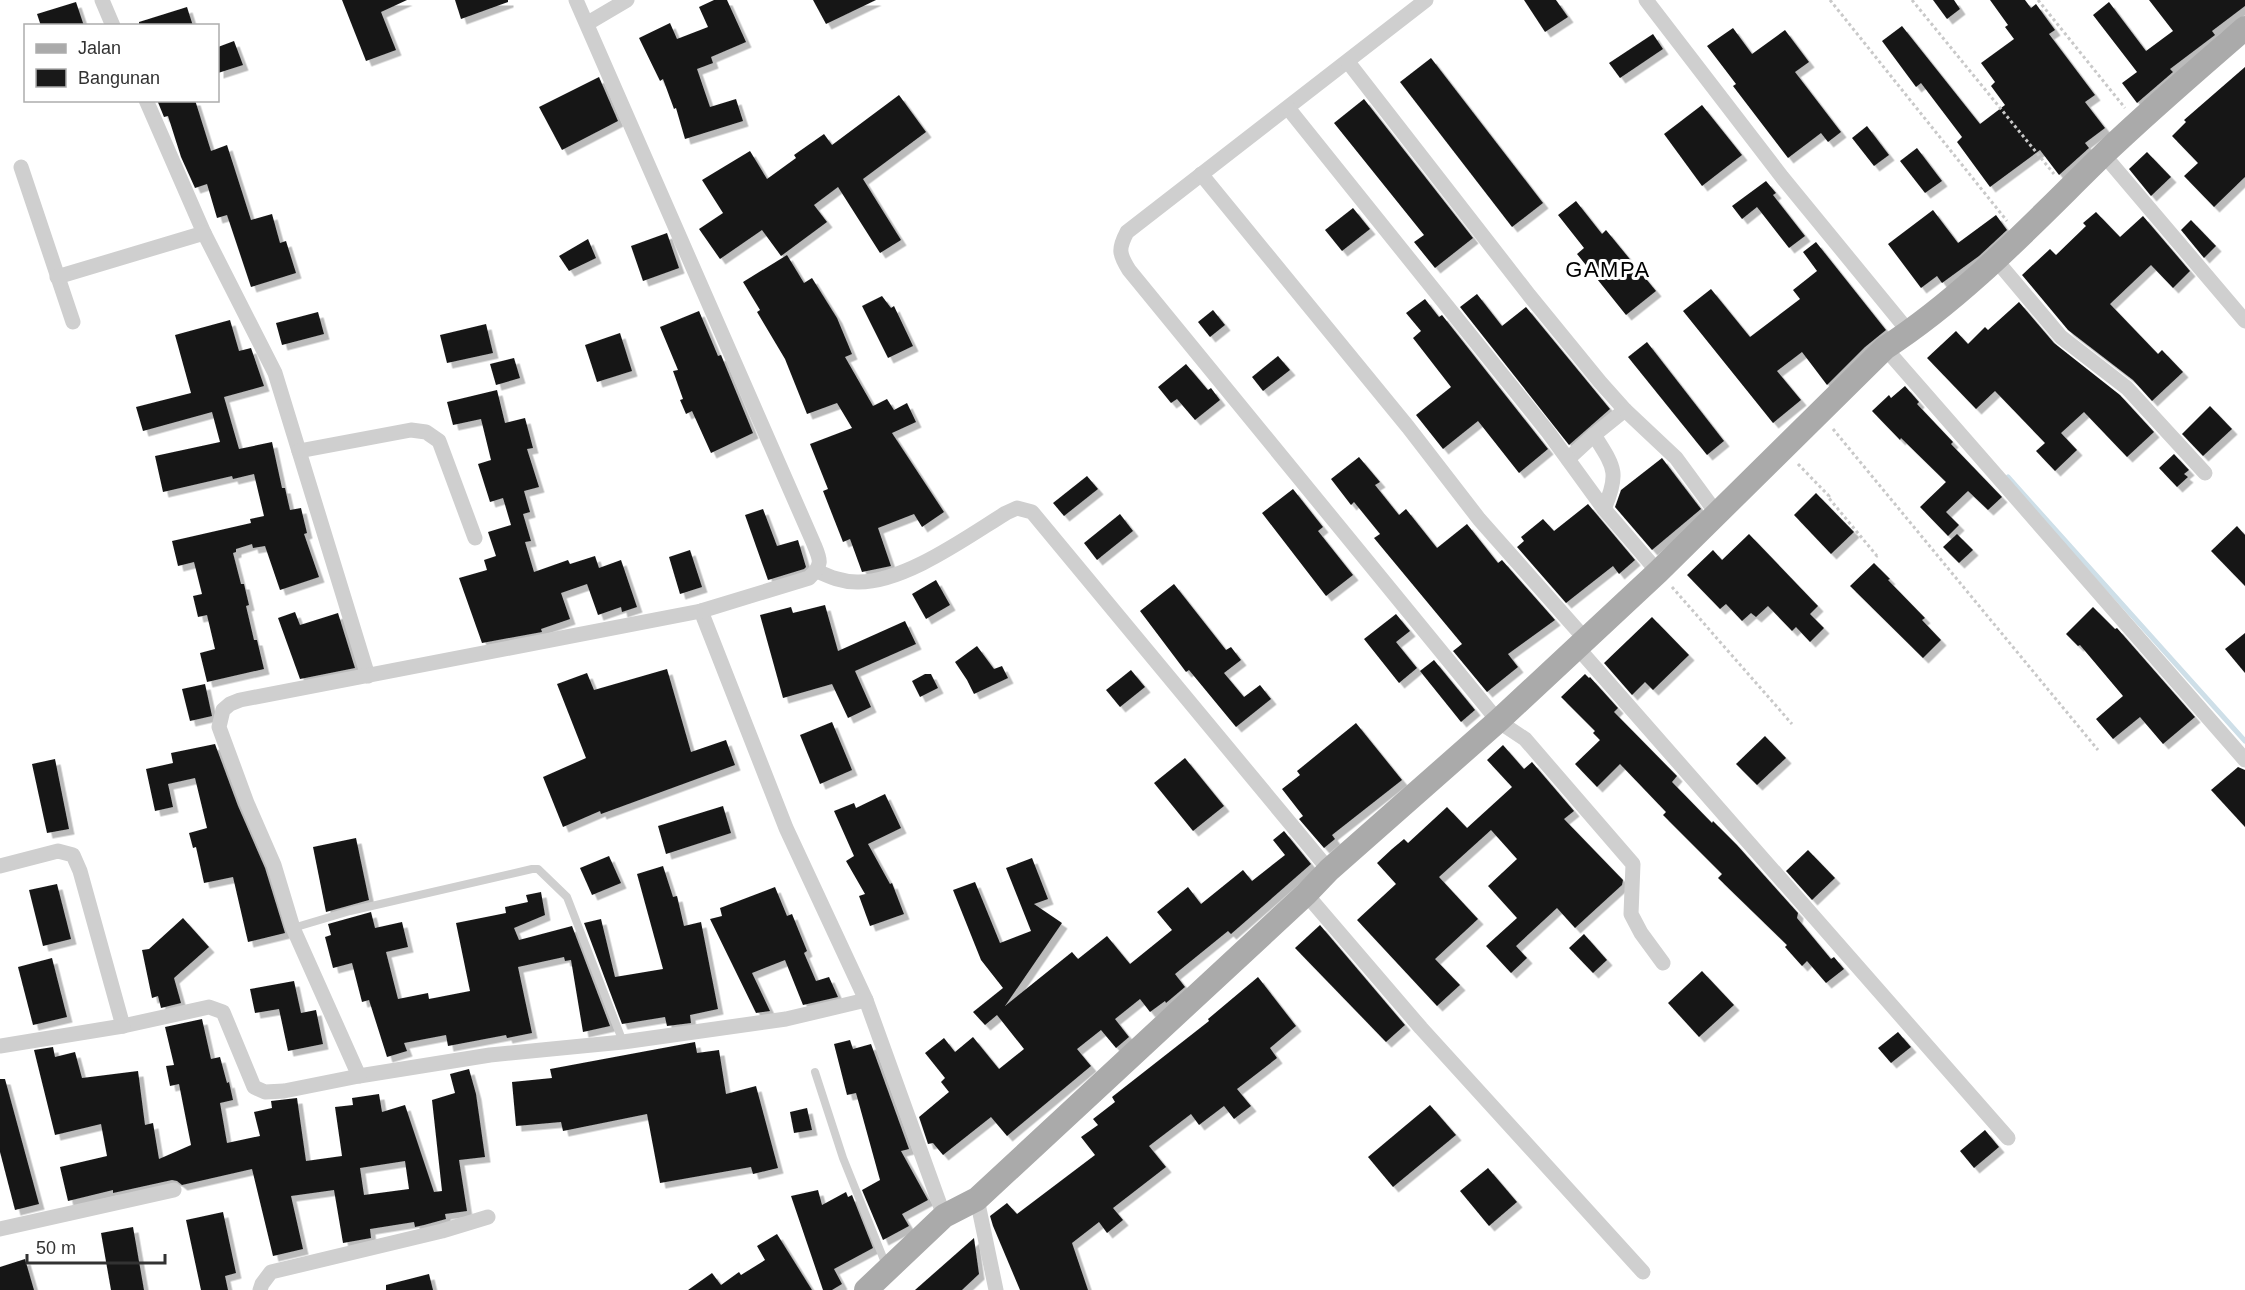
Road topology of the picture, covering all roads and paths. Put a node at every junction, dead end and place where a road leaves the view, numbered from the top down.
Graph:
1 (102, 0) edge
2 (576, 0) edge
3 (627, 0) edge
4 (1426, 0) edge
5 (1646, 0) edge
6 (1830, 0) edge
7 (1912, 0) edge
8 (2038, 0) edge
9 (588, 23) junction
10 (112, 24) edge
11 (2245, 28) edge
12 (1347, 62) junction
13 (147, 102) edge
14 (1288, 108) junction
15 (2137, 123) junction
16 (2104, 154) junction
17 (21, 166) dead end
18 (1201, 174) junction
19 (2068, 191) junction
20 (204, 233) junction
21 (2020, 237) junction
22 (1996, 260) junction
23 (57, 277) junction
24 (2245, 321) edge
25 (73, 322) dead end
26 (1910, 332) junction
27 (1885, 348) junction
28 (1625, 411) junction
29 (1820, 414) junction
30 (1594, 435) junction
31 (1784, 450) junction
32 (299, 451) junction
33 (1568, 459) junction
34 (2205, 473) dead end
35 (1604, 509) junction
36 (1717, 514) junction
37 (475, 538) dead end
38 (1878, 555) dead end
39 (817, 571) junction
40 (1658, 572) junction
41 (701, 611) junction
42 (1582, 644) junction
43 (368, 676) junction
44 (1498, 721) junction
45 (1792, 724) dead end
46 (2098, 750) dead end
47 (2245, 760) edge
48 (0, 866) edge
49 (1329, 870) junction
50 (1306, 894) junction
51 (293, 928) junction
52 (1663, 963) dead end
53 (866, 1000) junction
54 (123, 1026) junction
55 (623, 1042) junction
56 (0, 1046) edge
57 (815, 1072) dead end
58 (359, 1076) junction
59 (2008, 1138) dead end
60 (174, 1190) dead end
61 (977, 1199) junction
62 (488, 1216) dead end
63 (944, 1216) junction
64 (0, 1229) edge
65 (888, 1269) junction
66 (1643, 1272) dead end
67 (260, 1290) edge
68 (866, 1290) edge
69 (996, 1290) edge

1 - 10 street
2 - 9 street
3 - 9 street
4 - 12 street
5 - 26 street
6 - 21 path
7 - 19 path
8 - 15 path
9 - 39 street
11 - 15 main road
12 - 14 street
12 - 28 street
13 - 20 street
14 - 18 street
14 - 33 street
15 - 16 main road
16 - 19 main road
16 - 24 street
17 - 23 street
18 - 42 street
18 - 44 street
19 - 21 main road
20 - 23 street
20 - 32 street
21 - 22 main road
22 - 26 main road
22 - 34 street
23 - 25 street
26 - 27 main road
27 - 29 main road
27 - 47 street
28 - 30 street
28 - 36 street
29 - 31 main road
29 - 46 path
30 - 33 street
30 - 35 street
31 - 36 main road
31 - 38 path
32 - 37 street
32 - 43 street
33 - 35 street
35 - 40 street
36 - 40 main road
39 - 41 street
39 - 49 street
40 - 42 main road
40 - 45 path
41 - 43 street
41 - 53 street
42 - 44 main road
42 - 59 street
43 - 51 street
44 - 49 main road
44 - 52 street
48 - 54 street
49 - 50 main road
50 - 61 main road
50 - 66 street
51 - 55 lane
51 - 58 street
53 - 55 street
53 - 63 street
54 - 56 street
54 - 58 street
55 - 58 street
57 - 65 lane
60 - 64 street
61 - 63 main road
61 - 69 street
62 - 67 street
63 - 65 main road
65 - 68 main road

